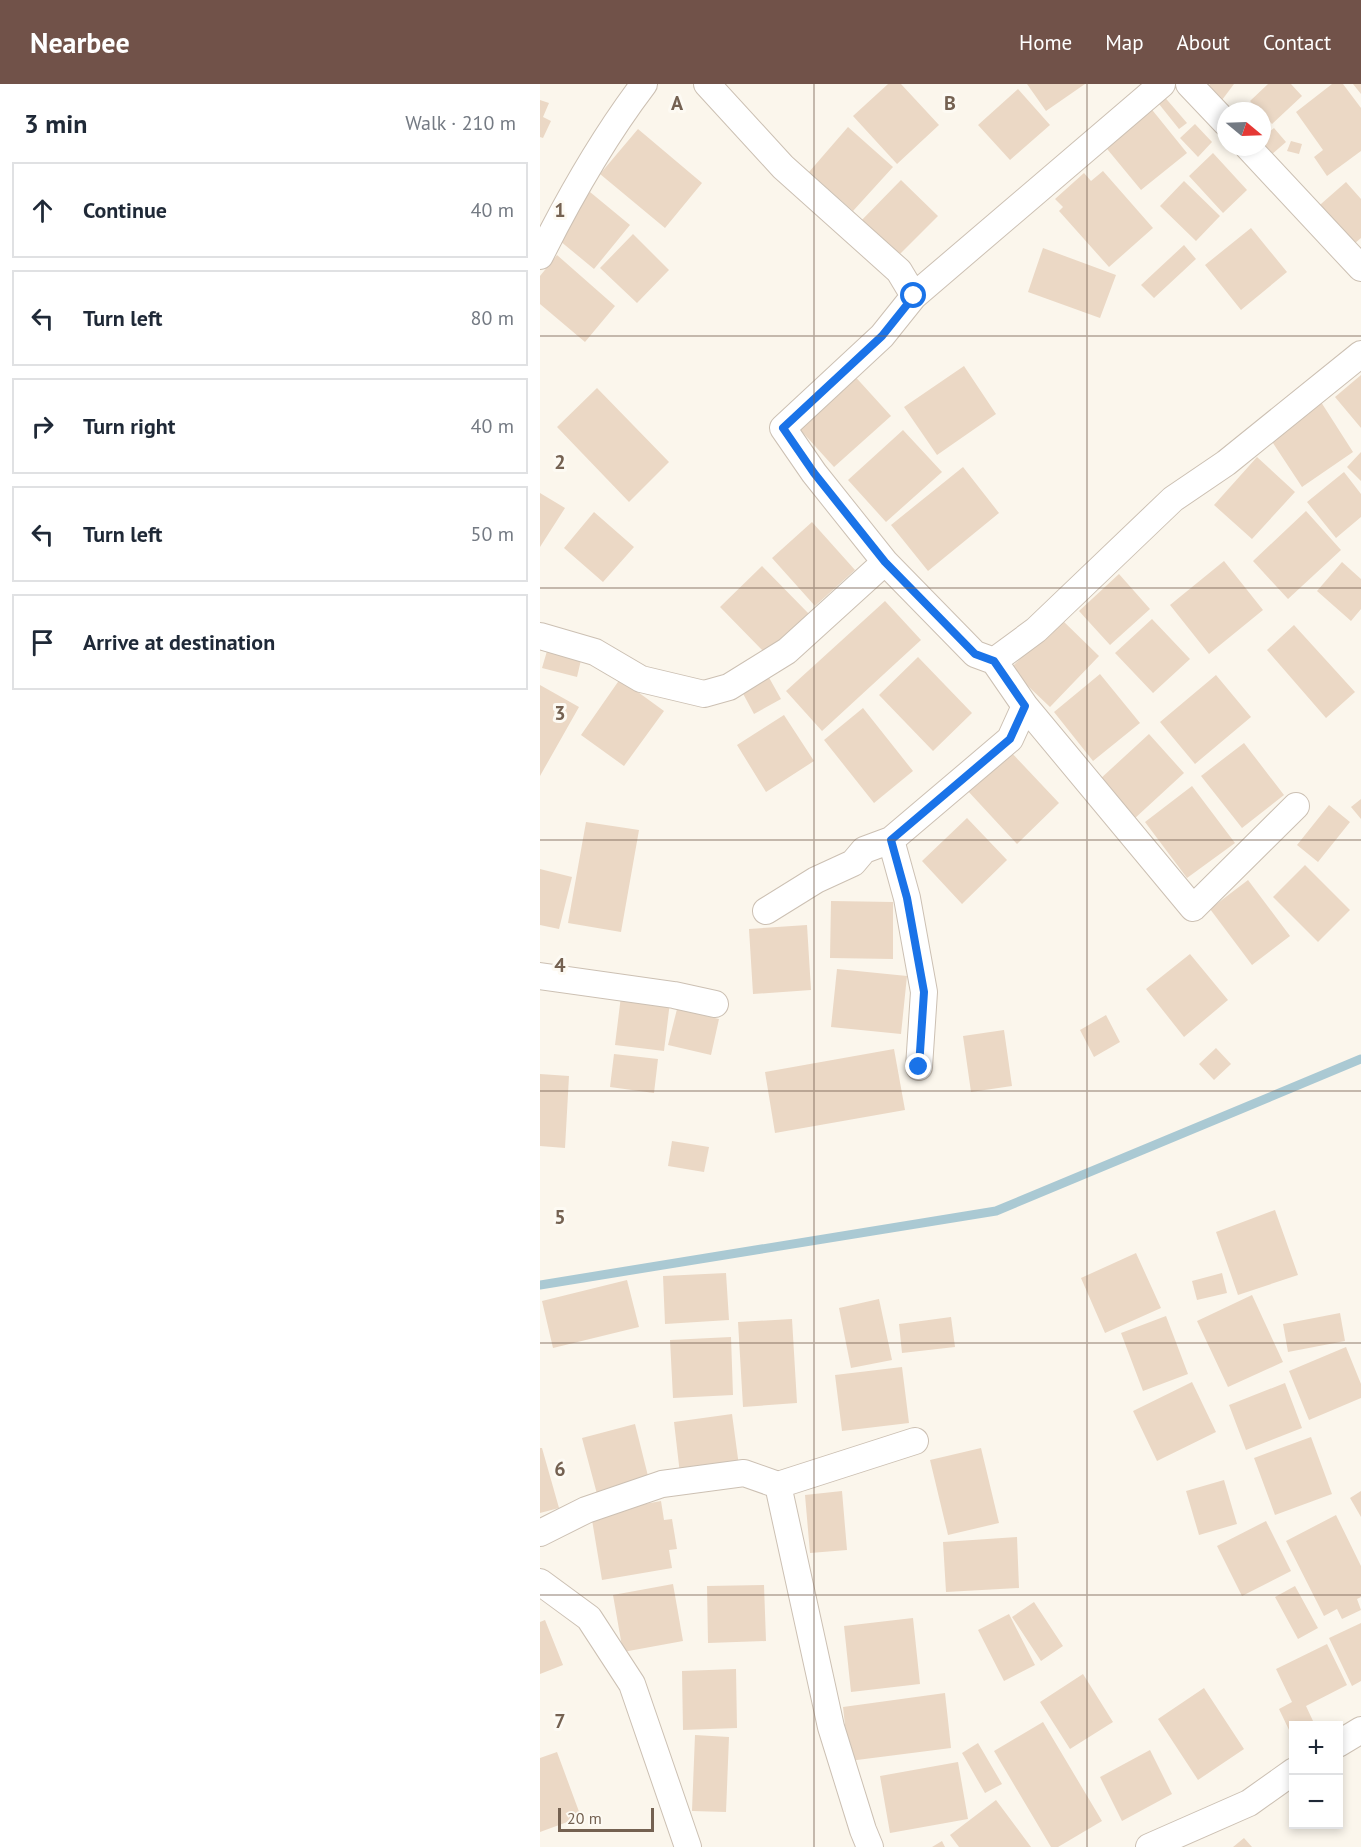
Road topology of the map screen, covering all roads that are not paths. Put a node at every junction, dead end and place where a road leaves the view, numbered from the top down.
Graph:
1 (644, 84) edge
2 (707, 84) edge
3 (1162, 84) edge
4 (1189, 84) edge
5 (1217, 114) edge
6 (1256, 156) edge
7 (540, 256) edge
8 (1361, 268) edge
9 (914, 296) junction
10 (1361, 354) edge
11 (885, 562) junction
12 (540, 636) edge
13 (994, 661) junction
14 (1025, 706) junction
15 (1296, 806) dead end
16 (891, 840) junction
17 (766, 911) dead end
18 (540, 976) edge
19 (715, 1004) dead end
20 (919, 1067) dead end
21 (915, 1441) dead end
22 (778, 1485) junction
23 (540, 1533) edge
24 (540, 1582) edge
25 (1361, 1730) edge
26 (1343, 1741) edge
27 (1289, 1774) edge
28 (688, 1847) edge
29 (870, 1847) edge
30 (1149, 1847) edge

1 - 7 street
2 - 9 street
3 - 9 street
4 - 5 street
6 - 8 street
9 - 11 street
10 - 13 street
11 - 12 street
11 - 13 street
13 - 14 street
14 - 15 street
14 - 16 street
16 - 17 street
16 - 20 street
18 - 19 street
21 - 22 street
22 - 23 street
22 - 29 street
24 - 28 street
25 - 26 street
27 - 30 street

